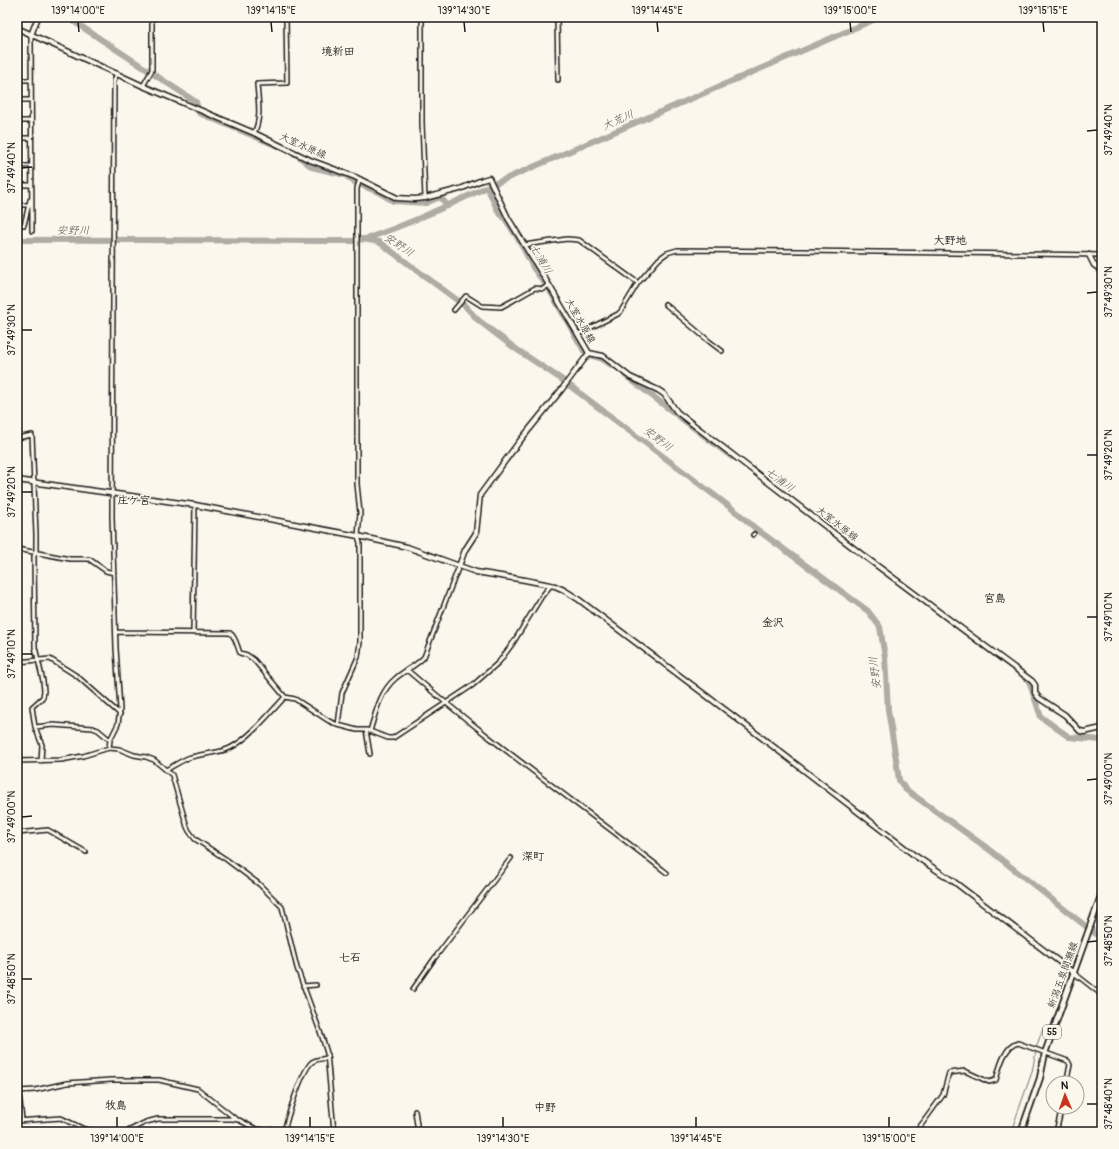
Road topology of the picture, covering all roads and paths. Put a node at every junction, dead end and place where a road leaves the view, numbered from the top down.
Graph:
1 (38, 17) edge
2 (152, 17) edge
3 (286, 17) edge
4 (422, 17) edge
5 (557, 17) edge
6 (17, 28) edge
7 (31, 35) junction
8 (117, 73) junction
9 (17, 80) edge
10 (31, 80) junction
11 (558, 80) dead end
12 (143, 86) junction
13 (17, 100) edge
14 (31, 100) junction
15 (17, 121) edge
16 (31, 121) junction
17 (254, 133) junction
18 (17, 138) edge
19 (31, 138) junction
20 (17, 166) edge
21 (31, 166) junction
22 (359, 180) junction
23 (17, 185) edge
24 (31, 185) junction
25 (31, 194) junction
26 (425, 198) junction
27 (17, 205) edge
28 (29, 205) junction
29 (17, 224) edge
30 (32, 231) dead end
31 (524, 244) junction
32 (1089, 255) junction
33 (1102, 255) edge
34 (1102, 271) edge
35 (638, 283) junction
36 (550, 284) junction
37 (665, 304) dead end
38 (455, 309) dead end
39 (578, 334) junction
40 (722, 351) dead end
41 (589, 353) junction
42 (17, 438) edge
43 (17, 480) edge
44 (34, 482) junction
45 (112, 494) junction
46 (195, 505) junction
47 (358, 536) junction
48 (17, 549) edge
49 (36, 552) junction
50 (459, 566) junction
51 (114, 573) junction
52 (551, 585) junction
53 (116, 632) junction
54 (193, 633) junction
55 (38, 660) junction
56 (17, 662) edge
57 (407, 670) junction
58 (285, 697) junction
59 (444, 703) junction
60 (120, 714) junction
61 (338, 725) junction
62 (35, 727) junction
63 (1102, 728) edge
64 (368, 730) junction
65 (110, 740) junction
66 (109, 748) junction
67 (370, 754) dead end
68 (17, 761) edge
69 (41, 761) junction
70 (166, 770) junction
71 (17, 833) edge
72 (86, 852) dead end
73 (511, 858) dead end
74 (667, 873) dead end
75 (1102, 893) edge
76 (1074, 973) junction
77 (316, 985) dead end
78 (303, 986) junction
79 (413, 989) dead end
80 (1102, 995) edge
81 (1045, 1053) junction
82 (327, 1058) junction
83 (17, 1074) edge
84 (1068, 1075) edge
85 (19, 1091) junction
86 (415, 1111) dead end
87 (1060, 1115) edge
88 (22, 1120) junction
89 (237, 1120) junction
90 (17, 1121) edge
91 (284, 1130) edge
92 (97, 1132) edge
93 (126, 1132) edge
94 (297, 1132) edge
95 (334, 1132) edge
96 (418, 1132) edge
97 (916, 1132) edge
98 (1021, 1132) edge
99 (1056, 1132) edge

1 - 7 street
2 - 12 street
3 - 17 street
4 - 26 street
5 - 11 street
6 - 7 street, 大室水原線
7 - 8 street, 大室水原線
7 - 10 street
8 - 12 street, 大室水原線
8 - 45 street
9 - 10 street
10 - 14 street
12 - 17 street, 大室水原線
13 - 14 street
14 - 16 street
15 - 16 street
16 - 19 street
17 - 22 street, 大室水原線
18 - 19 street
19 - 21 street
20 - 21 street
21 - 24 street
22 - 26 street, 大室水原線
22 - 47 street
23 - 24 street
24 - 25 street
25 - 28 street
25 - 30 street
26 - 31 street, 大室水原線
27 - 28 street
28 - 29 street
31 - 35 street
31 - 36 street, 大室水原線
32 - 33 street
32 - 34 street
32 - 35 street
35 - 39 street
36 - 38 street
36 - 39 street, 大室水原線
37 - 40 street
39 - 41 street, 大室水原線
41 - 50 street
41 - 63 street, 大室水原線
42 - 44 street
43 - 44 street
44 - 45 street
44 - 49 street
45 - 46 street
45 - 51 street
46 - 47 street
46 - 54 street
47 - 50 street
47 - 61 street
48 - 49 street
49 - 51 street
49 - 55 street
50 - 52 street
50 - 57 street
51 - 53 street
52 - 59 street
52 - 76 street
53 - 54 street
53 - 60 street
54 - 58 street
55 - 56 street
55 - 60 street
55 - 62 street
57 - 59 street
57 - 64 street
58 - 61 street
58 - 70 street
59 - 64 street
59 - 74 street
60 - 65 street
61 - 64 street
62 - 65 street
62 - 69 street
64 - 67 street
65 - 66 street
66 - 69 street
66 - 70 street
68 - 69 street
70 - 78 street
71 - 72 street
73 - 79 street
75 - 76 main road, 新潟五泉間瀬線 / 55
76 - 80 street
76 - 81 main road, 新潟五泉間瀬線 / 55
77 - 78 street
78 - 82 street
81 - 84 street
81 - 97 street
81 - 98 main road, 新潟五泉間瀬線 / 55
82 - 91 street
82 - 95 street
83 - 85 street
85 - 88 street
85 - 89 street
86 - 96 street
87 - 99 street
88 - 90 street
88 - 92 street
89 - 91 street
89 - 93 street
91 - 94 street

